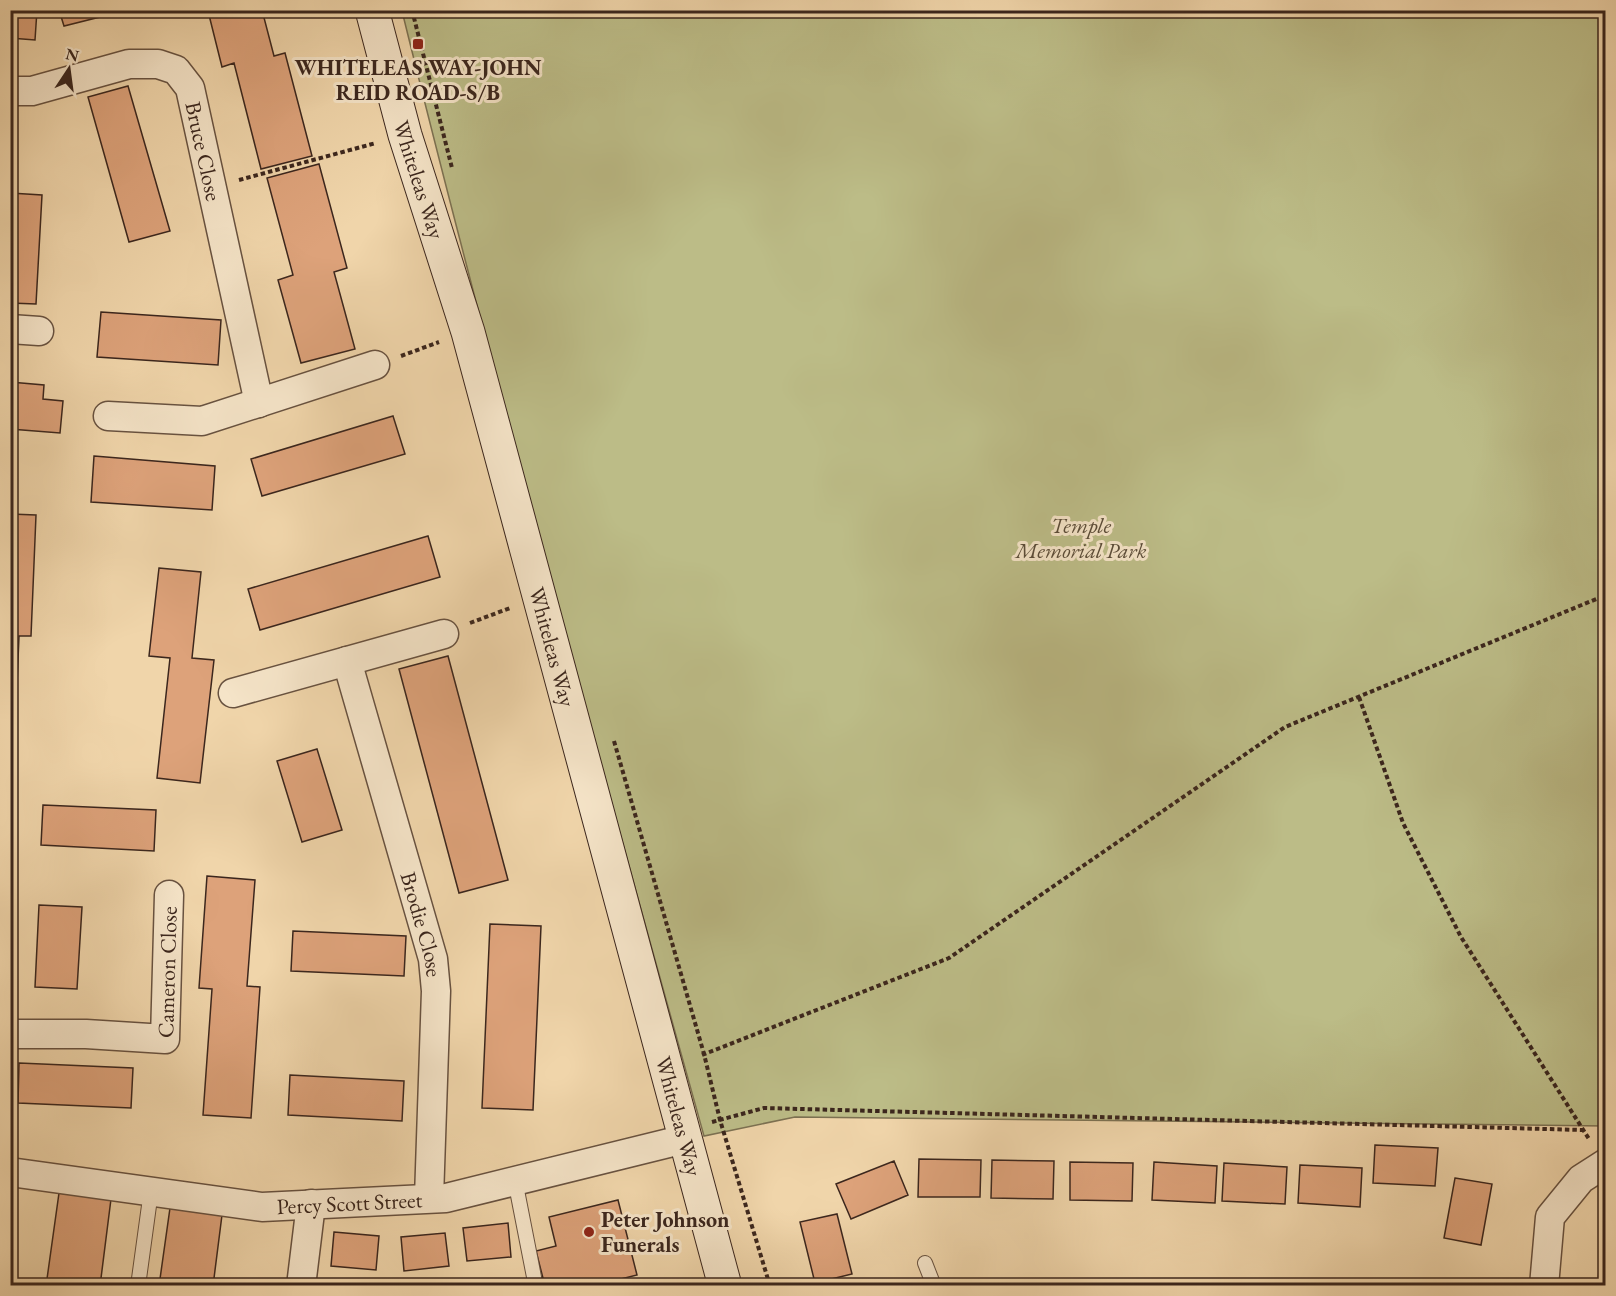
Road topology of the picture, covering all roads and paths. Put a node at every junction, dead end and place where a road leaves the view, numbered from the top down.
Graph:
1 (372, 10) edge
2 (10, 92) edge
3 (405, 135) junction
4 (212, 187) junction
5 (10, 329) edge
6 (39, 331) dead end
7 (468, 332) junction
8 (375, 365) joint
9 (259, 403) junction
10 (108, 416) dead end
11 (1605, 595) edge
12 (539, 596) junction
13 (444, 634) joint
14 (347, 661) junction
15 (233, 693) dead end
16 (1359, 697) junction
17 (169, 895) dead end
18 (10, 1035) edge
19 (666, 1069) junction
20 (1583, 1130) junction
21 (684, 1134) junction
22 (1605, 1163) edge
23 (10, 1172) edge
24 (515, 1180) junction
25 (152, 1191) junction
26 (429, 1198) junction
27 (311, 1204) junction
28 (925, 1263) dead end
29 (534, 1277) dead end
30 (138, 1286) edge
31 (301, 1286) edge
32 (725, 1286) edge
33 (934, 1286) edge
34 (1544, 1286) edge

1 - 3 main road, Whiteleas Way
2 - 4 street, Bruce Close
3 - 4 path
3 - 7 main road, Whiteleas Way
4 - 9 street, Bruce Close
5 - 6 street
7 - 8 path
7 - 12 main road, Whiteleas Way
8 - 9 street
9 - 10 street
11 - 16 path
12 - 13 path
12 - 19 main road, Whiteleas Way
13 - 14 street
14 - 15 street
14 - 26 street, Brodie Close
16 - 19 path
16 - 20 path
17 - 18 street, Cameron Close
19 - 21 main road, Whiteleas Way
20 - 21 path
20 - 22 path
21 - 24 street, Percy Scott Street
21 - 32 main road, Whiteleas Way
22 - 34 street
23 - 25 street, Percy Scott Street
24 - 26 street, Percy Scott Street
24 - 29 lane
25 - 27 street, Percy Scott Street
25 - 30 lane
26 - 27 street, Percy Scott Street
27 - 31 street
28 - 33 lane

